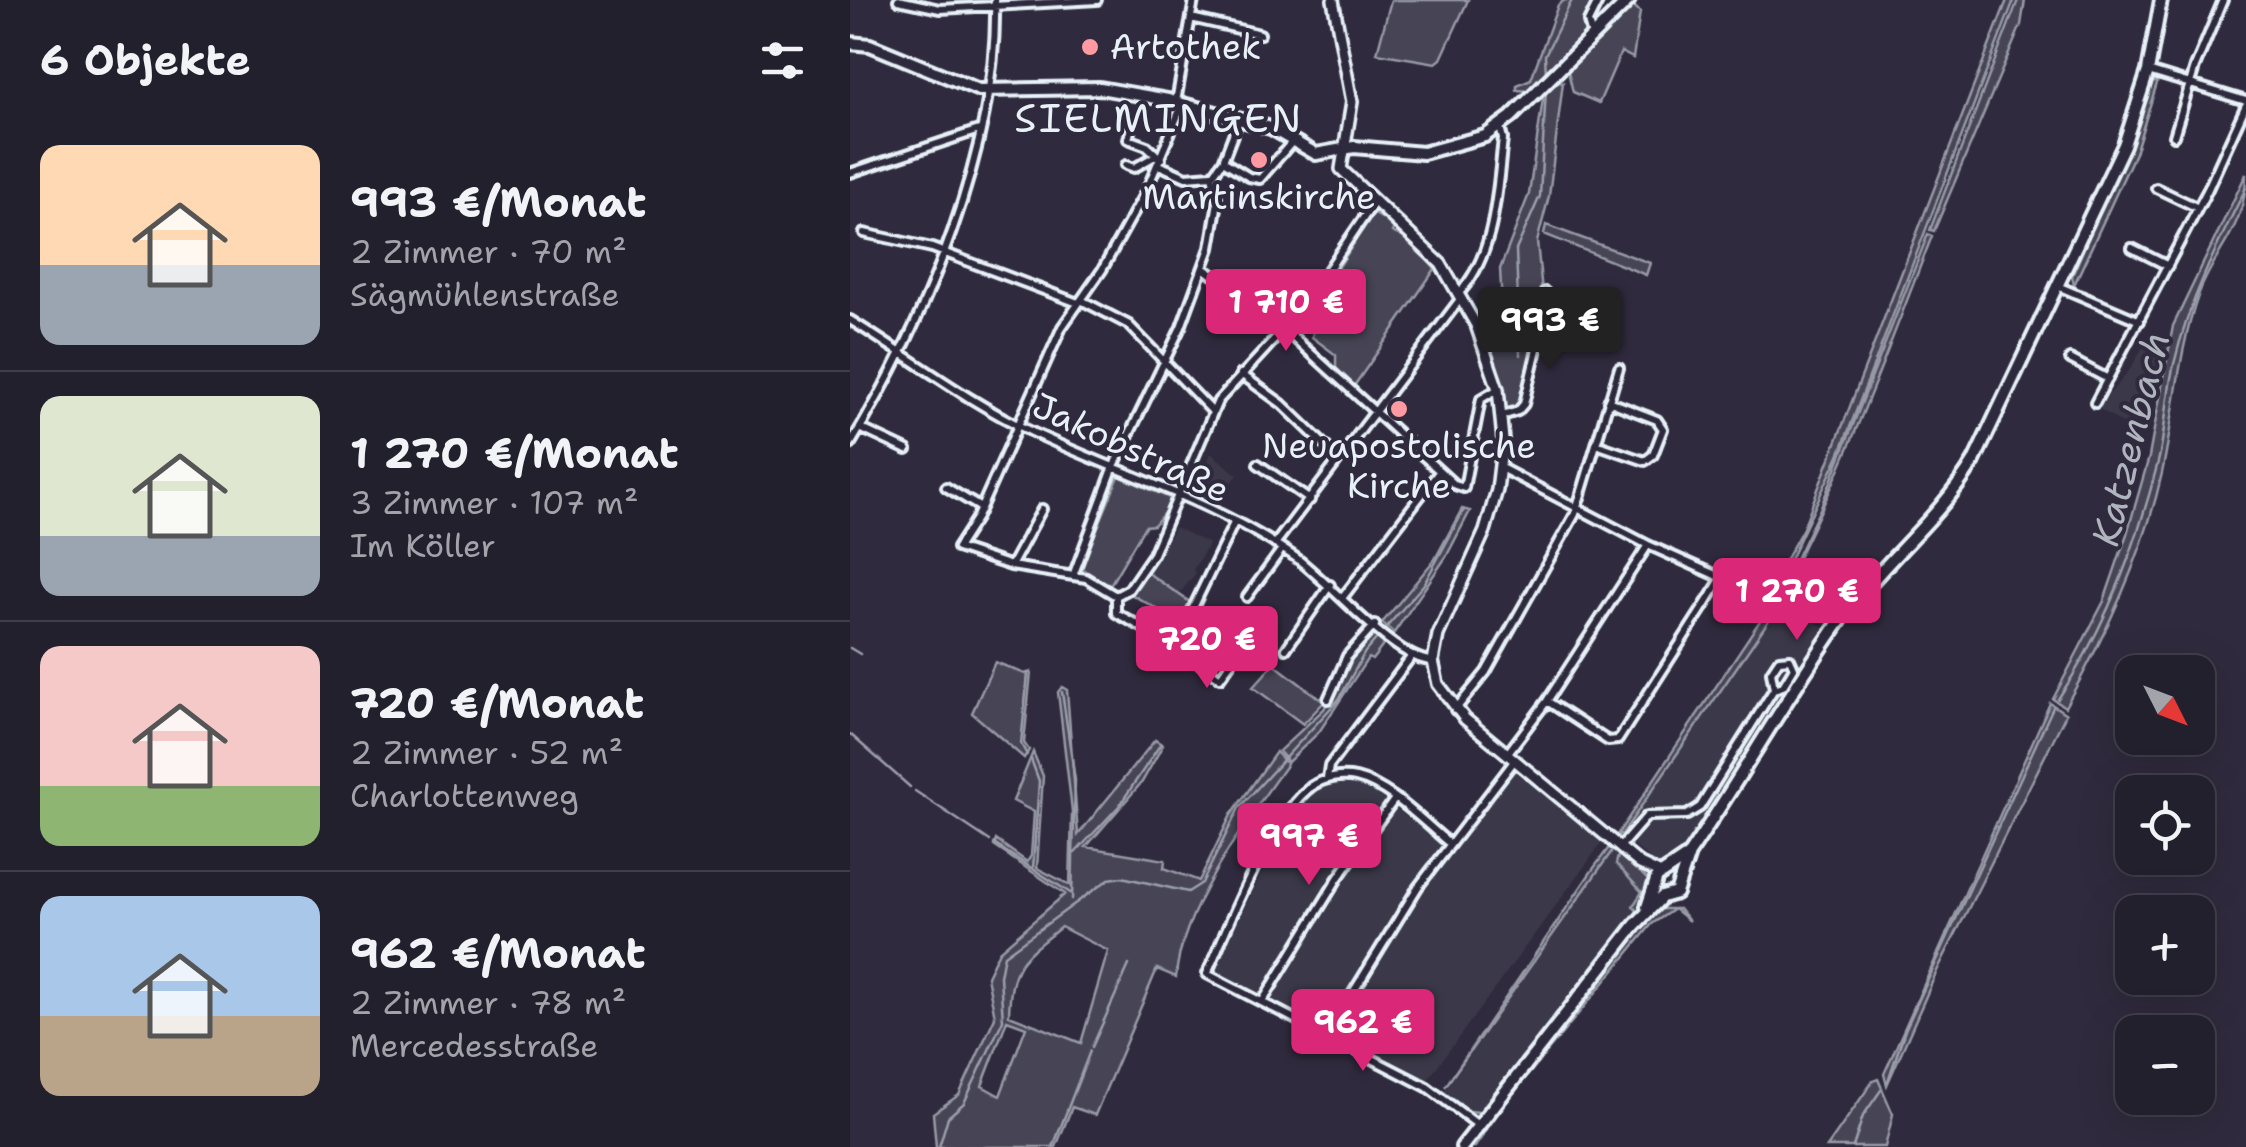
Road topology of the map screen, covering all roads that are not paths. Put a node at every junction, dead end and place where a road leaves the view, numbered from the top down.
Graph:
1 (898, 0) edge
2 (1097, 0) edge
3 (1194, 0) edge
4 (1332, 0) edge
5 (1599, 0) edge
6 (1629, 0) edge
7 (2161, 0) edge
8 (2223, 0) edge
9 (926, 3) edge
10 (995, 4) edge
11 (1191, 18) junction
12 (1260, 34) dead end
13 (1592, 36) junction
14 (850, 42) edge
15 (2148, 70) junction
16 (2189, 83) junction
17 (990, 92) junction
18 (1179, 103) junction
19 (2246, 103) edge
20 (1240, 118) junction
21 (1500, 127) junction
22 (1131, 128) dead end
23 (980, 130) junction
24 (2174, 136) dead end
25 (1293, 142) junction
26 (1341, 148) junction
27 (1158, 160) junction
28 (1224, 161) junction
29 (1126, 165) dead end
30 (850, 173) edge
31 (1212, 175) junction
32 (2156, 188) dead end
33 (1374, 200) junction
34 (2198, 208) junction
35 (864, 233) dead end
36 (2132, 248) dead end
37 (943, 252) junction
38 (2168, 266) junction
39 (1202, 268) junction
40 (2060, 287) junction
41 (1545, 292) dead end
42 (1460, 295) junction
43 (1080, 302) junction
44 (850, 320) edge
45 (2140, 320) junction
46 (1285, 329) junction
47 (903, 353) junction
48 (1165, 359) junction
49 (2070, 359) dead end
50 (1619, 368) dead end
51 (1241, 374) junction
52 (2108, 379) junction
53 (1498, 389) junction
54 (1608, 401) junction
55 (2095, 404) dead end
56 (1212, 412) junction
57 (1377, 415) junction
58 (1502, 416) junction
59 (1018, 425) junction
60 (860, 428) junction
61 (1596, 444) junction
62 (850, 445) edge
63 (908, 450) dead end
64 (1339, 460) junction
65 (1258, 464) dead end
66 (1114, 466) junction
67 (1501, 468) junction
68 (1438, 472) junction
69 (946, 488) dead end
70 (1179, 496) junction
71 (1310, 500) junction
72 (981, 508) junction
73 (1578, 508) junction
74 (1042, 509) dead end
75 (1234, 524) junction
76 (1648, 545) junction
77 (1279, 546) junction
78 (1011, 566) junction
79 (1073, 576) junction
80 (1330, 585) junction
81 (1116, 596) junction
82 (1343, 597) junction
83 (1247, 598) dead end
84 (1376, 626) junction
85 (1176, 645) junction
86 (1286, 650) dead end
87 (1411, 657) junction
88 (1233, 660) dead end
89 (1433, 661) junction
90 (1774, 689) junction
91 (1328, 698) dead end
92 (1547, 702) junction
93 (1455, 710) junction
94 (1511, 757) junction
95 (1327, 779) junction
96 (1394, 800) junction
97 (1450, 844) junction
98 (1620, 848) junction
99 (1663, 883) junction
100 (1262, 1002) junction
101 (1326, 1036) junction
102 (1478, 1125) junction
103 (1462, 1147) edge

1 - 9 street
2 - 10 street
3 - 11 street
4 - 26 street
5 - 13 street
6 - 13 main road
7 - 15 main road
8 - 16 street
9 - 10 street
10 - 17 street
11 - 12 street
11 - 18 street
13 - 21 main road
14 - 17 main road
15 - 16 street
15 - 40 main road
16 - 19 street
16 - 24 street
17 - 18 main road
17 - 23 street
18 - 20 main road
18 - 27 street
19 - 34 street
20 - 25 main road
20 - 28 street
21 - 26 main road
21 - 42 street
22 - 27 street
23 - 30 street
23 - 37 street
25 - 26 main road
25 - 28 street
26 - 33 street
27 - 29 street
27 - 31 street
27 - 43 street
28 - 31 street
31 - 39 street
32 - 34 street
33 - 42 street
33 - 46 street
34 - 38 street
35 - 37 street
36 - 38 street
37 - 43 street
37 - 47 street
38 - 45 street
39 - 46 street
39 - 48 street
40 - 45 street
40 - 99 main road
41 - 58 street
42 - 53 street
42 - 57 street
43 - 48 street
43 - 59 street
44 - 47 street, Jakobstraße
45 - 52 street
46 - 51 street
46 - 57 street
47 - 59 street, Jakobstraße
47 - 60 street
48 - 56 street
48 - 66 street
49 - 52 street
50 - 54 street
51 - 56 street
51 - 64 street
52 - 55 street
53 - 58 street
53 - 68 street
54 - 61 street
54 - 61 street
56 - 70 street
57 - 64 street
57 - 68 street
58 - 67 street
59 - 66 street, Jakobstraße
59 - 72 street
60 - 62 street
60 - 63 street
61 - 73 street
64 - 71 street
65 - 71 street
66 - 70 street, Jakobstraße
66 - 79 street
67 - 73 street
67 - 89 street
68 - 82 street
69 - 72 street
70 - 75 street, Jakobstraße
70 - 81 street
71 - 77 street
72 - 78 street
73 - 76 street
73 - 93 street
74 - 78 street
75 - 77 street, Jakobstraße
75 - 85 street
76 - 92 street
76 - 92 street
77 - 80 street, Jakobstraße
77 - 83 street
78 - 79 street
79 - 81 street
80 - 82 street, Jakobstraße
80 - 86 street
81 - 85 street
82 - 84 street, Jakobstraße
84 - 87 street, Jakobstraße
84 - 91 street
85 - 88 street
87 - 89 street
87 - 95 street
89 - 93 street
90 - 90 street
90 - 98 street
92 - 94 street
93 - 94 street
94 - 97 street
94 - 98 street
95 - 96 street
95 - 100 street
96 - 97 street
96 - 100 street
97 - 101 street
98 - 99 street
99 - 102 main road
100 - 101 street
101 - 102 street
102 - 103 main road

